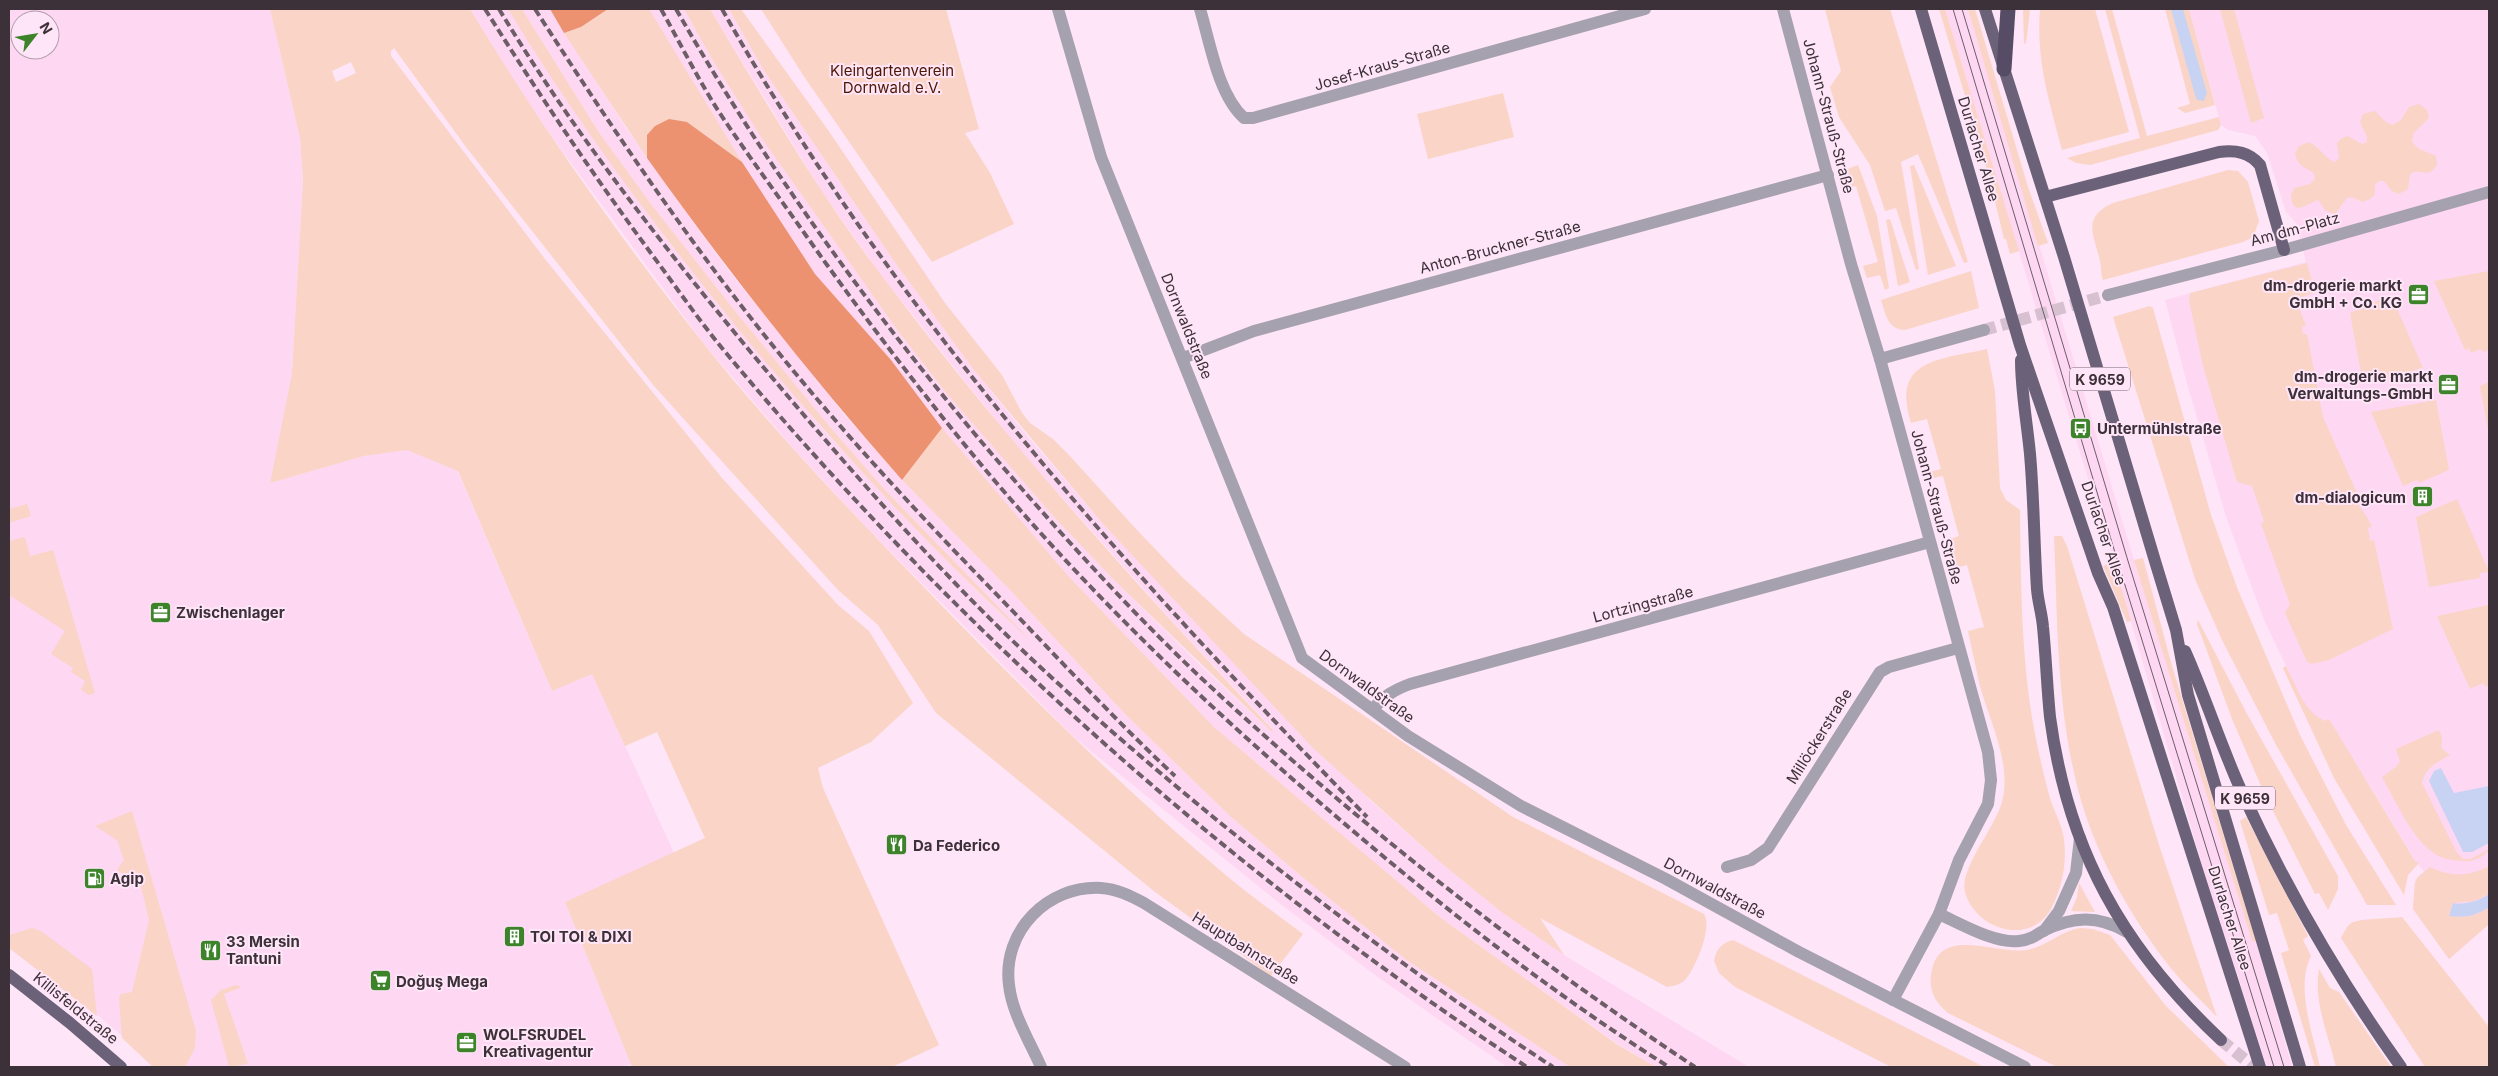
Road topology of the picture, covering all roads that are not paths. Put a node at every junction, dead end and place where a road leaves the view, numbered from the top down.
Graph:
1 (1058, 9) edge
2 (1200, 9) edge
3 (1644, 9) edge
4 (1783, 9) edge
5 (1920, 9) edge
6 (1985, 9) edge
7 (2008, 9) edge
8 (2004, 69) junction
9 (1828, 175) junction
10 (2489, 192) edge
11 (2045, 197) junction
12 (2284, 250) junction
13 (2108, 295) tunnel mouth
14 (1984, 330) tunnel mouth
15 (2020, 345) junction
16 (1183, 358) junction
17 (1880, 359) junction
18 (1930, 542) junction
19 (2176, 630) junction
20 (1958, 648) junction
21 (1373, 709) junction
22 (2080, 838) junction
23 (1727, 867) dead end
24 (1939, 914) junction
25 (2044, 931) junction
26 (2127, 932) junction
27 (9, 975) edge
28 (1893, 1000) junction
29 (2221, 1040) tunnel mouth
30 (121, 1067) edge
31 (1041, 1067) edge
32 (1404, 1067) edge
33 (2025, 1067) edge
34 (2260, 1067) edge
35 (2300, 1067) edge
36 (2401, 1067) edge

1 - 16 street, Dornwaldstraße
2 - 3 street, Josef-Kraus-Straße
4 - 9 street, Johann-Strauß-Straße
5 - 15 main road, Durlacher Allee
6 - 8 main road, Durlacher Allee / K 9659
7 - 8 highway
8 - 11 main road, Durlacher Allee / K 9659
9 - 16 street, Anton-Bruckner-Straße
9 - 17 street, Johann-Strauß-Straße
10 - 12 street, Am dm-Platz
11 - 12 main road
11 - 19 main road, Durlacher Allee / K 9659
12 - 13 street, Am dm-Platz
14 - 17 street
15 - 22 main road
15 - 34 main road, Durlacher Allee
16 - 21 street, Dornwaldstraße
17 - 18 street, Johann-Strauß-Straße
18 - 20 street, Johann-Strauß-Straße
18 - 21 street, Lortzingstraße
19 - 35 main road, Durlacher Allee
19 - 36 main road, K 9659
20 - 23 street, Millöckerstraße
20 - 24 street, Johann-Strauß-Straße
21 - 28 street, Dornwaldstraße
22 - 25 street
22 - 26 main road
24 - 25 street
24 - 28 street, Johann-Strauß-Straße
25 - 26 street
26 - 29 main road
27 - 30 main road, Killisfeldstraße
28 - 33 street, Dornwaldstraße
31 - 32 street, Hauptbahnstraße

